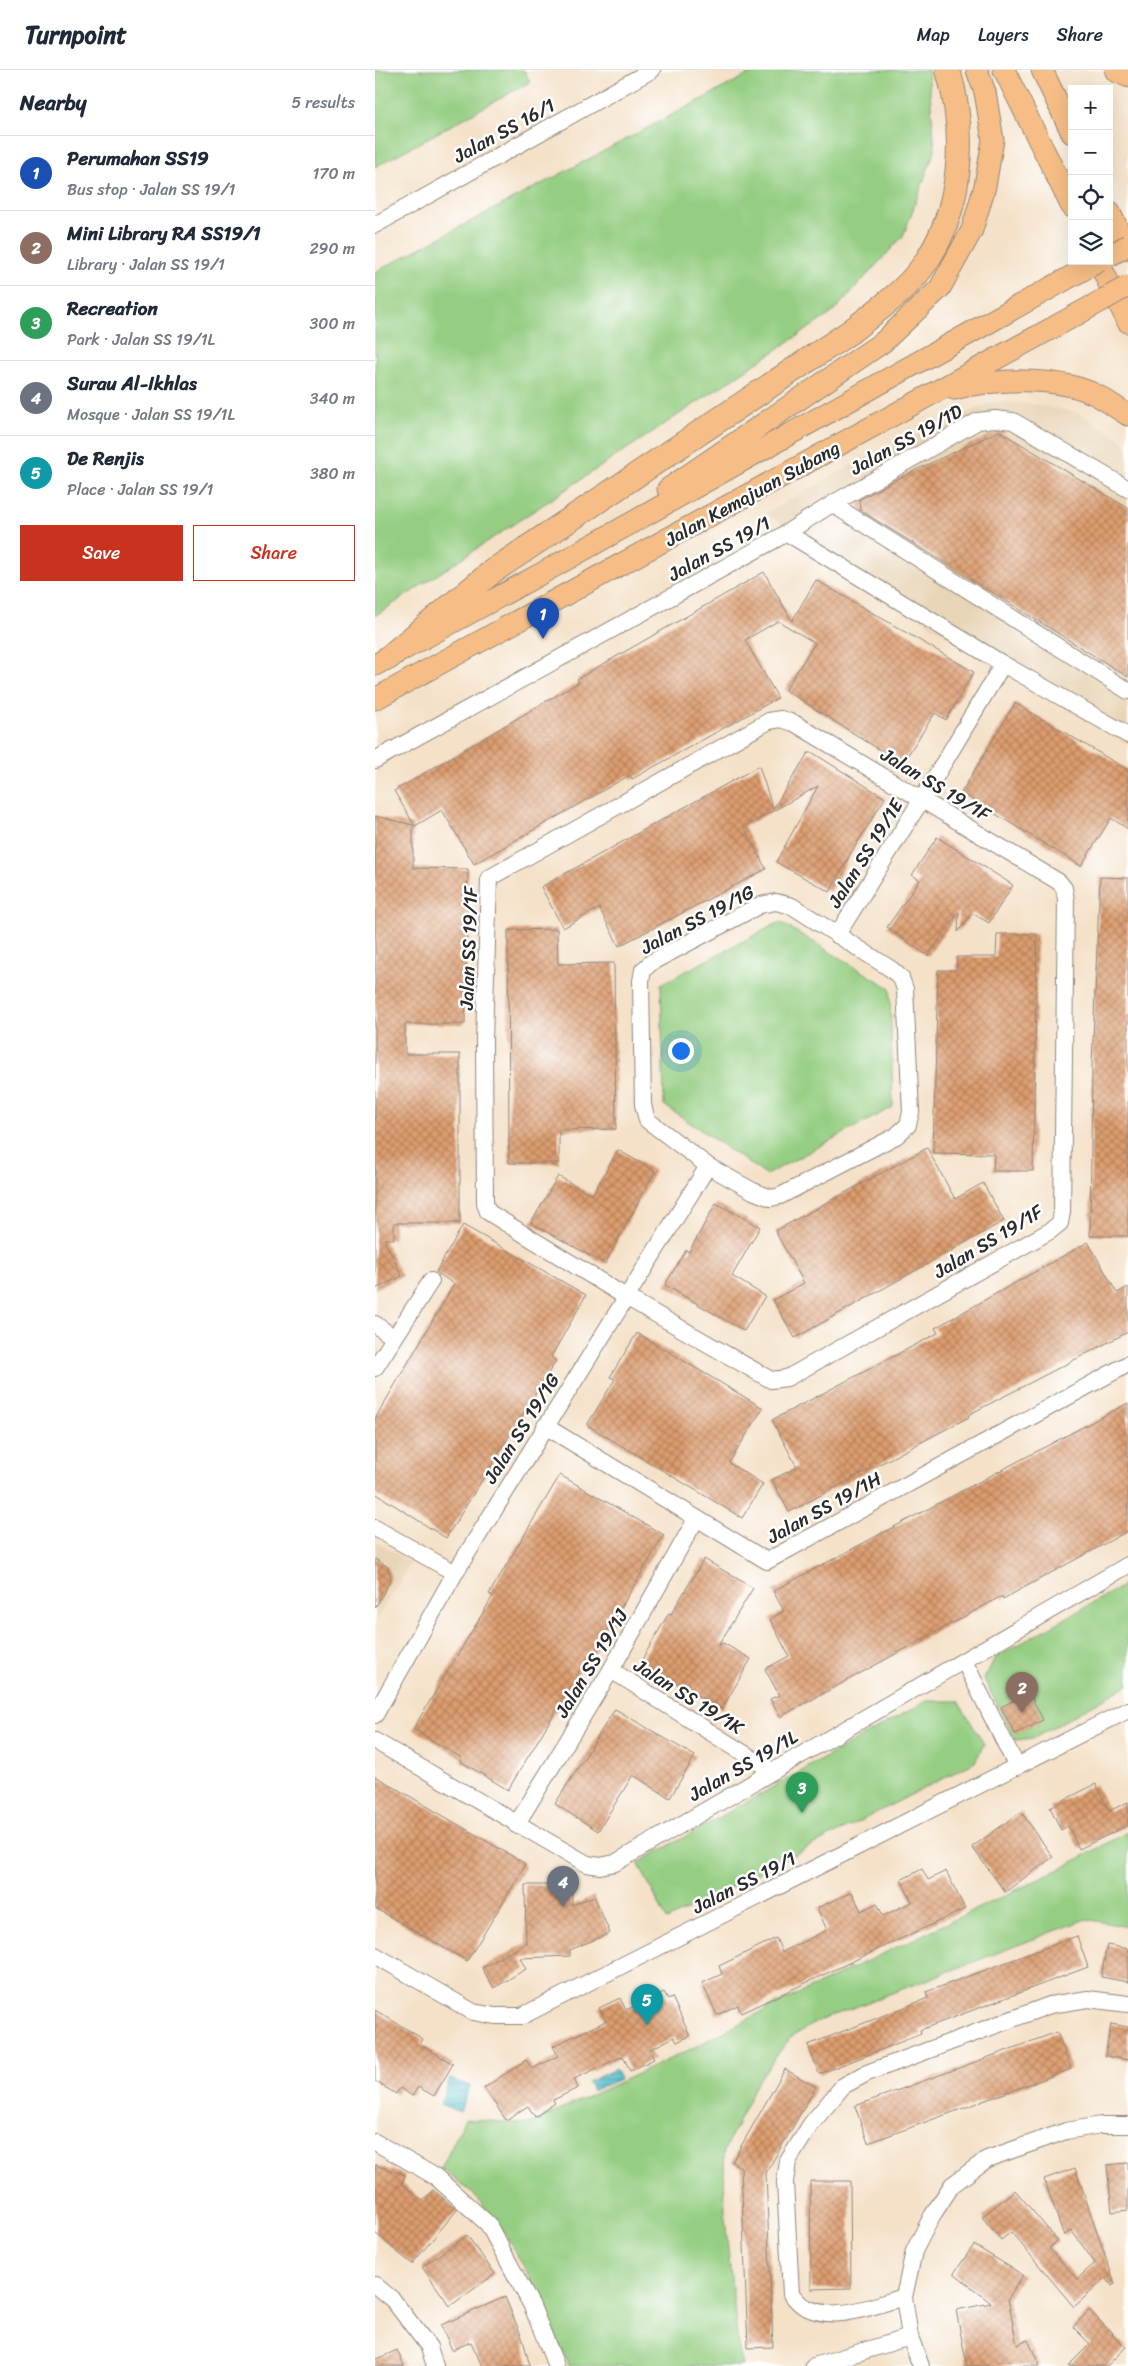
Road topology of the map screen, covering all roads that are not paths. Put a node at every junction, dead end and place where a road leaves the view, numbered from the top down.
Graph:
1 (652, 70) edge
2 (947, 70) edge
3 (977, 70) edge
4 (1004, 70) edge
5 (1042, 70) edge
6 (1117, 70) edge
7 (1128, 75) edge
8 (1071, 130) edge
9 (1068, 199) edge
10 (1113, 219) edge
11 (375, 225) edge
12 (1128, 245) edge
13 (1128, 250) edge
14 (1113, 254) edge
15 (1092, 265) edge
16 (1101, 265) edge
17 (1128, 286) edge
18 (1128, 322) edge
19 (930, 396) junction
20 (1128, 415) edge
21 (1128, 490) edge
22 (832, 504) junction
23 (787, 533) junction
24 (544, 572) junction
25 (381, 661) edge
26 (1003, 664) junction
27 (1128, 691) edge
28 (375, 699) edge
29 (1128, 735) edge
30 (375, 760) edge
31 (922, 799) junction
32 (837, 935) junction
33 (709, 1166) junction
34 (431, 1281) dead end
35 (626, 1297) junction
36 (375, 1324) edge
37 (394, 1338) junction
38 (1128, 1364) edge
39 (375, 1368) edge
40 (545, 1426) junction
41 (696, 1520) junction
42 (375, 1528) edge
43 (1128, 1565) edge
44 (455, 1573) junction
45 (964, 1660) junction
46 (611, 1670) junction
47 (1128, 1710) edge
48 (375, 1715) edge
49 (375, 1741) edge
50 (1017, 1767) junction
51 (772, 1771) junction
52 (516, 1824) junction
53 (375, 1955) edge
54 (1128, 2004) edge
55 (1128, 2125) edge
56 (375, 2142) edge
57 (375, 2285) edge
58 (905, 2296) junction
59 (910, 2337) junction
60 (435, 2366) edge
61 (556, 2366) edge
62 (814, 2366) edge
63 (921, 2366) edge

1 - 11 street, Jalan SS 16/1
2 - 25 highway
3 - 24 main road
4 - 9 main road
5 - 8 main road
6 - 7 highway
10 - 13 main road
12 - 14 main road, bridge
15 - 24 main road, Jalan Kemajuan Subang, bridge
16 - 18 main road
17 - 19 main road, Jalan Kemajuan Subang, bridge
19 - 20 main road
19 - 28 main road, Jalan Kemajuan Subang
21 - 22 street, Jalan SS 19/1D
22 - 23 street, Jalan SS 19/1D
22 - 27 street
23 - 26 street, Jalan SS 19/1
23 - 30 street, Jalan SS 19/1
24 - 25 main road, Jalan Kemajuan Subang
26 - 29 street, Jalan SS 19/1
26 - 31 street, Jalan SS 19/1E
31 - 32 street, Jalan SS 19/1E
31 - 35 street, Jalan SS 19/1F
31 - 35 street, Jalan SS 19/1F
32 - 33 street, Jalan SS 19/1G
32 - 33 street, Jalan SS 19/1G
33 - 35 street, Jalan SS 19/1G
34 - 37 street
35 - 40 street, Jalan SS 19/1G
36 - 37 street
37 - 39 street
38 - 41 street, Jalan SS 19/1H
40 - 41 street, Jalan SS 19/1H
40 - 44 street, Jalan SS 19/1G
41 - 46 street, Jalan SS 19/1J
42 - 44 street
43 - 45 street, Jalan SS 19/1L
44 - 48 street, Jalan SS 19/1G
45 - 50 street
45 - 51 street, Jalan SS 19/1L
46 - 51 street, Jalan SS 19/1K
46 - 52 street, Jalan SS 19/1J
47 - 50 street, Jalan SS 19/1
49 - 52 street, Jalan SS 19/1L
50 - 53 street, Jalan SS 19/1
51 - 52 street, Jalan SS 19/1L
54 - 58 street
55 - 58 street
56 - 61 street
57 - 60 street
58 - 59 street
59 - 62 street
59 - 63 street

